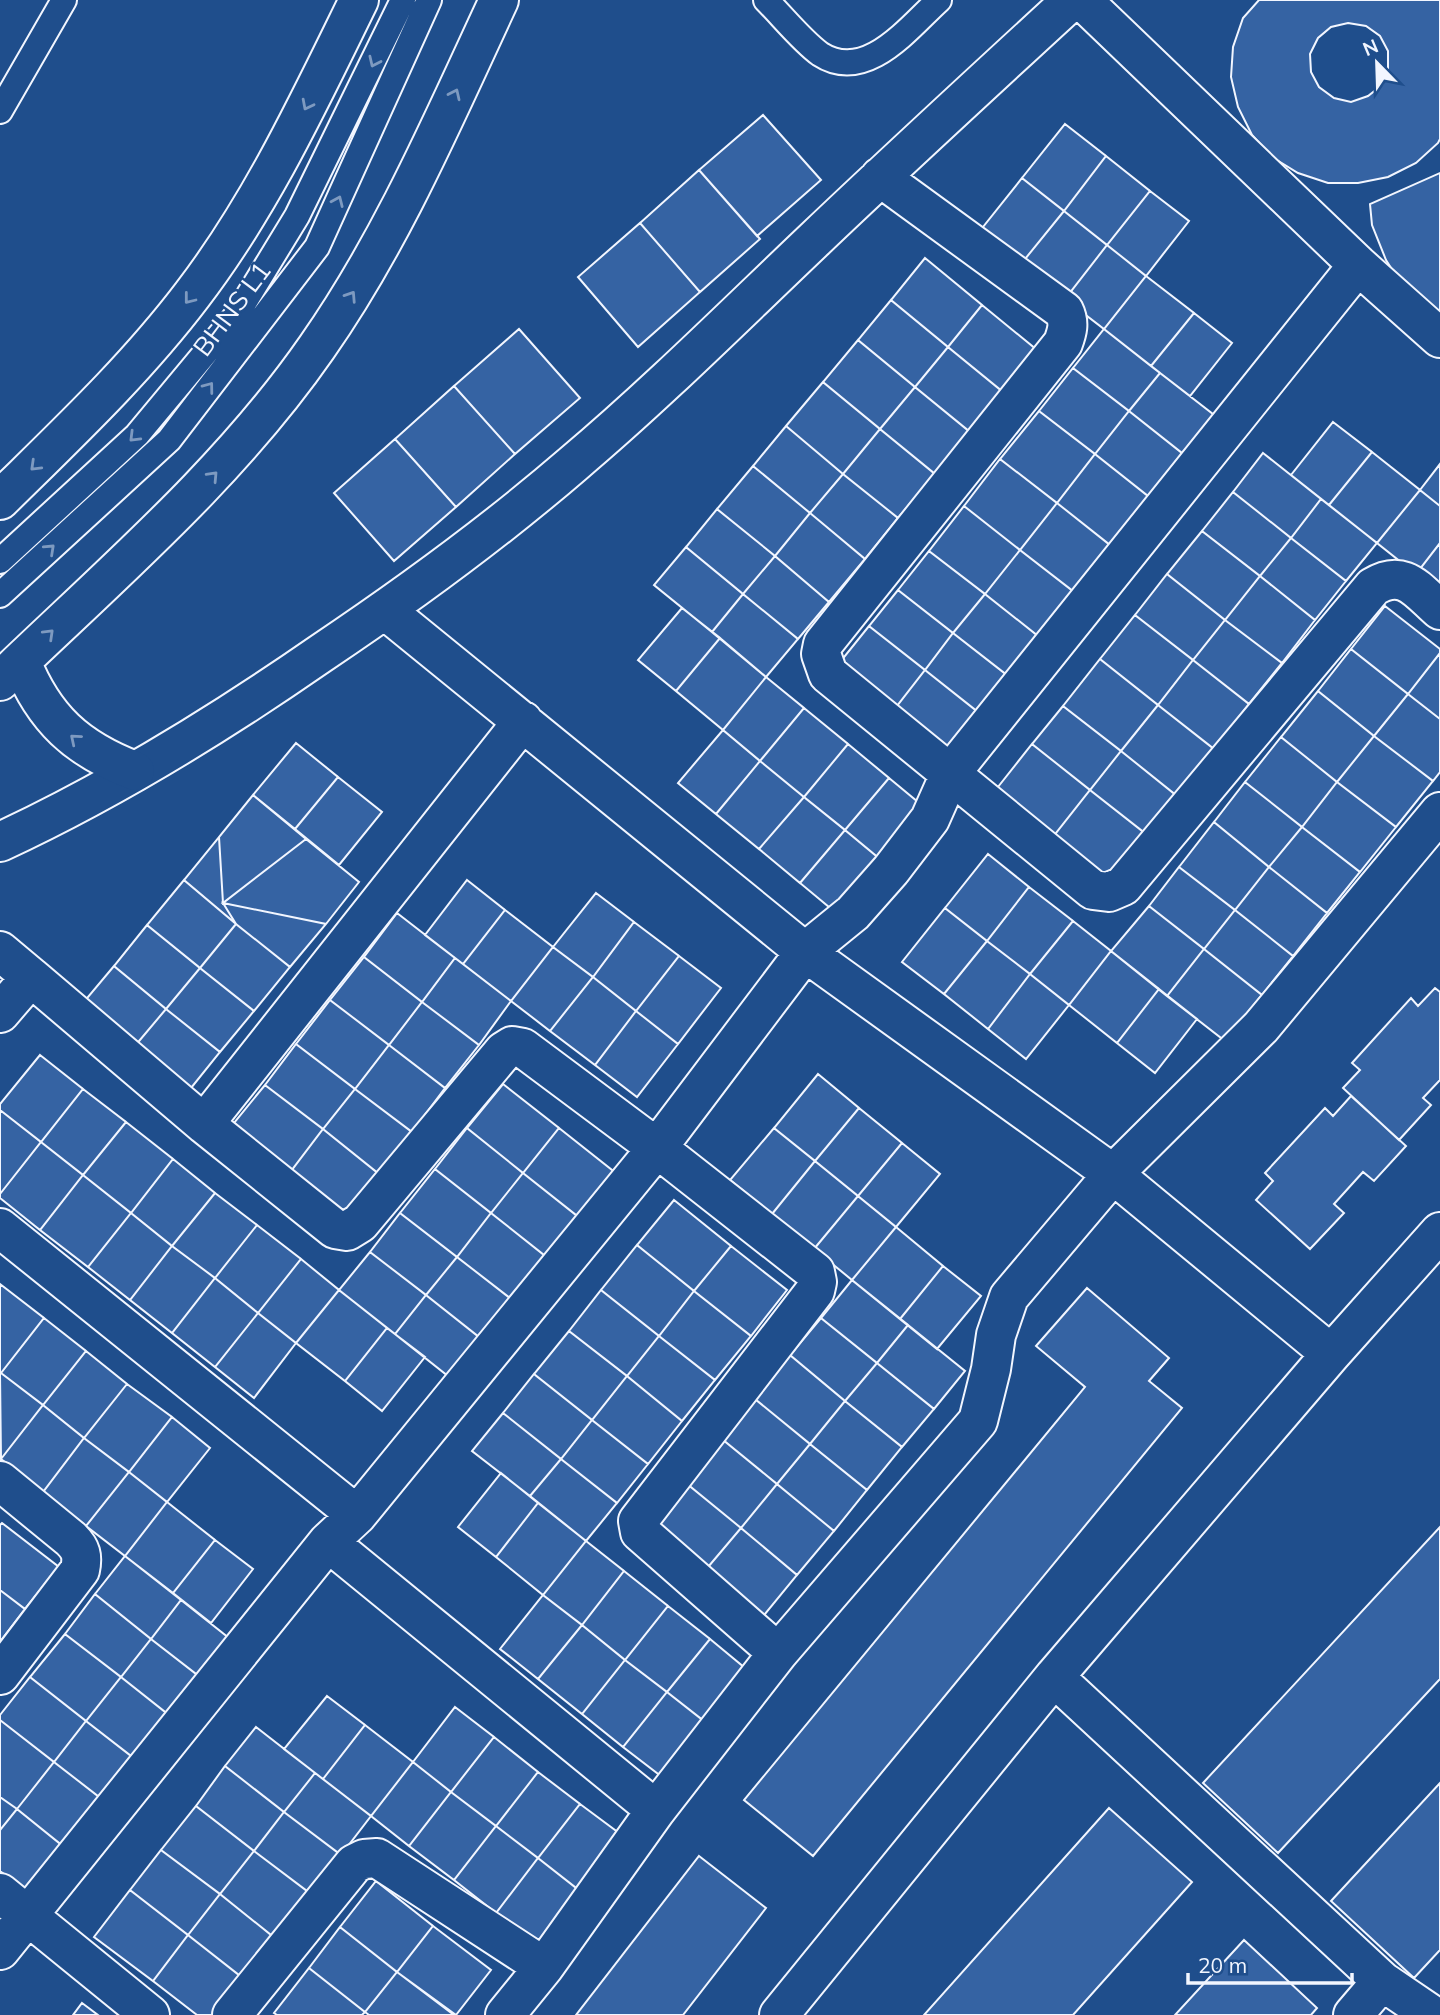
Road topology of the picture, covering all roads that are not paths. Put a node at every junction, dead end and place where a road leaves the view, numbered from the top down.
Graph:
1 (64, 0) edge
2 (359, 0) edge
3 (403, 0) edge
4 (429, 0) edge
5 (499, 0) edge
6 (766, 0) edge
7 (939, 0) edge
8 (1072, 0) edge
9 (1082, 0) edge
10 (0, 111) edge
11 (880, 177) junction
12 (1358, 265) junction
13 (1440, 338) edge
14 (0, 500) edge
15 (0, 561) edge
16 (0, 595) edge
17 (385, 610) junction
18 (1440, 610) edge
19 (11, 671) edge
20 (523, 721) junction
21 (135, 771) junction
22 (950, 774) junction
23 (1440, 811) edge
24 (0, 842) edge
25 (0, 951) edge
26 (805, 952) junction
27 (31, 977) junction
28 (0, 1013) edge
29 (204, 1124) junction
30 (657, 1148) junction
31 (1112, 1174) junction
32 (0, 1228) edge
33 (1440, 1232) edge
34 (1331, 1354) junction
35 (0, 1481) edge
36 (357, 1515) junction
37 (328, 1542) junction
38 (778, 1654) junction
39 (0, 1675) edge
40 (1054, 1677) junction
41 (656, 1810) junction
42 (13, 1905) edge
43 (0, 1950) edge
44 (544, 1966) junction
45 (1382, 1981) junction
46 (1434, 2010) edge
47 (150, 2015) edge
48 (232, 2015) edge
49 (505, 2015) edge
50 (779, 2015) edge
51 (1353, 2015) edge

1 - 10 lane
2 -> 14 street
3 -> 15 lane, BHNS L1
16 -> 4 lane, BHNS L1
19 -> 5 street
6 - 7 lane
8 - 11 street
9 - 12 street
11 - 17 street
11 - 22 street
12 - 13 street
12 - 22 street
17 - 20 street
17 - 21 street
18 - 22 street
21 -> 19 street
20 - 26 street
20 - 29 street
21 - 24 street
22 - 26 street
23 - 31 street
25 - 27 street
26 - 30 street
26 - 31 street
27 - 28 street
27 - 29 street
29 - 30 street
30 - 36 street
30 - 38 street
31 - 34 street
31 - 38 street
32 - 36 street
33 - 34 street
34 - 40 street
35 - 39 street
36 - 37 street
37 - 41 street
37 - 42 street
38 - 41 street
40 - 45 street
40 - 50 street
41 - 44 street
42 - 43 street
42 - 47 street
44 - 48 street
44 - 49 street
45 - 46 street
45 - 51 street

